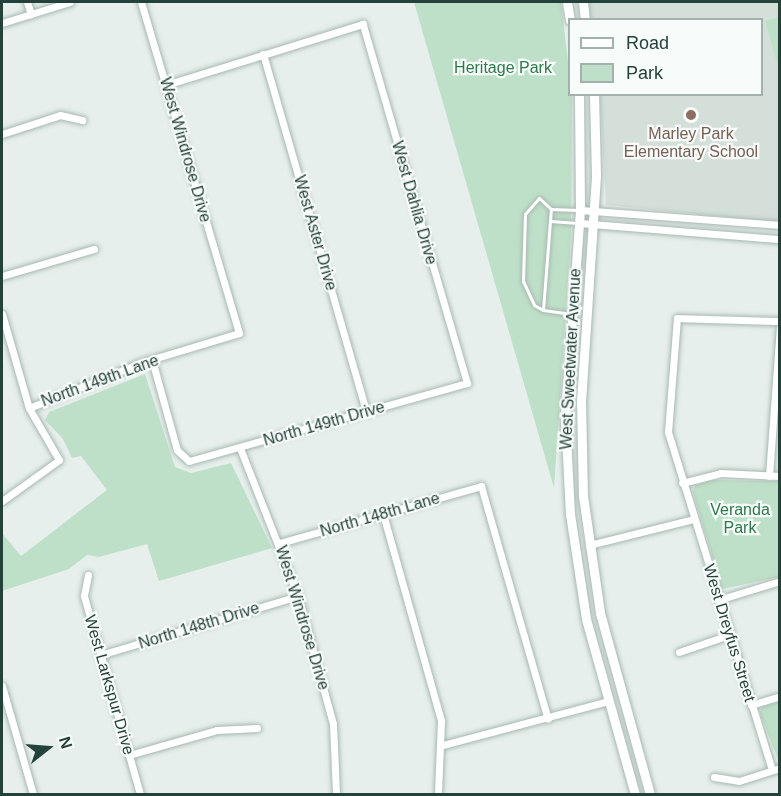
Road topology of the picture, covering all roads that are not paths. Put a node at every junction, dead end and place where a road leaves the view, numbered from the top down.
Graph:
1 (27, 2) edge
2 (70, 2) edge
3 (141, 2) edge
4 (567, 2) edge
5 (583, 2) edge
6 (30, 14) junction
7 (570, 18) edge
8 (585, 18) edge
9 (2, 23) edge
10 (263, 54) junction
11 (166, 85) junction
12 (579, 96) edge
13 (594, 96) edge
14 (82, 120) dead end
15 (2, 134) edge
16 (551, 208) junction
17 (580, 210) junction
18 (594, 212) junction
19 (550, 221) junction
20 (579, 223) junction
21 (593, 224) junction
22 (780, 225) edge
23 (780, 239) edge
24 (94, 249) dead end
25 (2, 276) edge
26 (543, 310) junction
27 (2, 314) edge
28 (572, 314) junction
29 (780, 321) edge
30 (780, 327) edge
31 (238, 333) joint
32 (152, 360) junction
33 (467, 383) joint
34 (29, 408) junction
35 (366, 412) junction
36 (240, 448) junction
37 (769, 476) junction
38 (780, 477) edge
39 (682, 483) junction
40 (2, 501) edge
41 (383, 514) junction
42 (693, 519) junction
43 (280, 543) junction
44 (589, 545) junction
45 (88, 575) dead end
46 (780, 581) edge
47 (298, 596) junction
48 (718, 600) junction
49 (729, 635) junction
50 (679, 652) dead end
51 (100, 655) junction
52 (2, 686) edge
53 (780, 696) edge
54 (608, 701) junction
55 (751, 705) junction
56 (548, 718) junction
57 (256, 728) dead end
58 (443, 745) junction
59 (129, 755) junction
60 (776, 769) edge
61 (714, 777) dead end
62 (33, 795) edge
63 (140, 795) edge
64 (336, 795) edge
65 (438, 795) edge
66 (635, 795) edge
67 (651, 795) edge

1 - 6 street
2 - 6 street
3 - 11 street, West Windrose Drive
4 - 7 street
5 - 8 street
6 - 9 street
10 - 11 street
10 - 33 street, West Dahlia Drive
10 - 35 street, West Aster Drive
11 - 31 street, West Windrose Drive
12 - 17 street, West Sweetwater Avenue
13 - 18 street, West Sweetwater Avenue
14 - 15 street
16 - 17 lane
16 - 19 lane
16 - 26 lane
17 - 18 street
17 - 20 street, West Sweetwater Avenue
18 - 21 street, West Sweetwater Avenue
18 - 22 street
19 - 20 lane
19 - 26 lane
20 - 21 street
20 - 28 street, West Sweetwater Avenue
21 - 23 street
21 - 44 street, West Sweetwater Avenue
24 - 25 street
26 - 28 lane
27 - 34 street
28 - 54 street, West Sweetwater Avenue
29 - 39 street, West Dreyfus Street
30 - 37 street
31 - 32 street, North 149th Lane
32 - 34 street, North 149th Lane
32 - 36 street, North 149th Drive
33 - 35 street, North 149th Drive
34 - 40 street
35 - 36 street, North 149th Drive
36 - 43 street, West Windrose Drive
37 - 38 street
37 - 39 street
39 - 42 street, West Dreyfus Street
41 - 43 street, North 148th Lane
41 - 56 street, North 148th Lane
41 - 58 street
42 - 44 street
42 - 48 street, West Dreyfus Street
43 - 47 street, West Windrose Drive
44 - 67 street, West Sweetwater Avenue
45 - 51 street, West Larkspur Drive
46 - 48 street
47 - 51 street, North 148th Drive
47 - 64 street, West Windrose Drive
48 - 49 street, West Dreyfus Street
49 - 50 street
49 - 55 street, West Dreyfus Street
51 - 59 street, West Larkspur Drive
52 - 62 street
53 - 55 street
54 - 56 street
54 - 66 street, West Sweetwater Avenue
55 - 60 street, West Dreyfus Street
56 - 58 street
57 - 59 street
58 - 65 street
59 - 63 street, West Larkspur Drive
60 - 61 street

